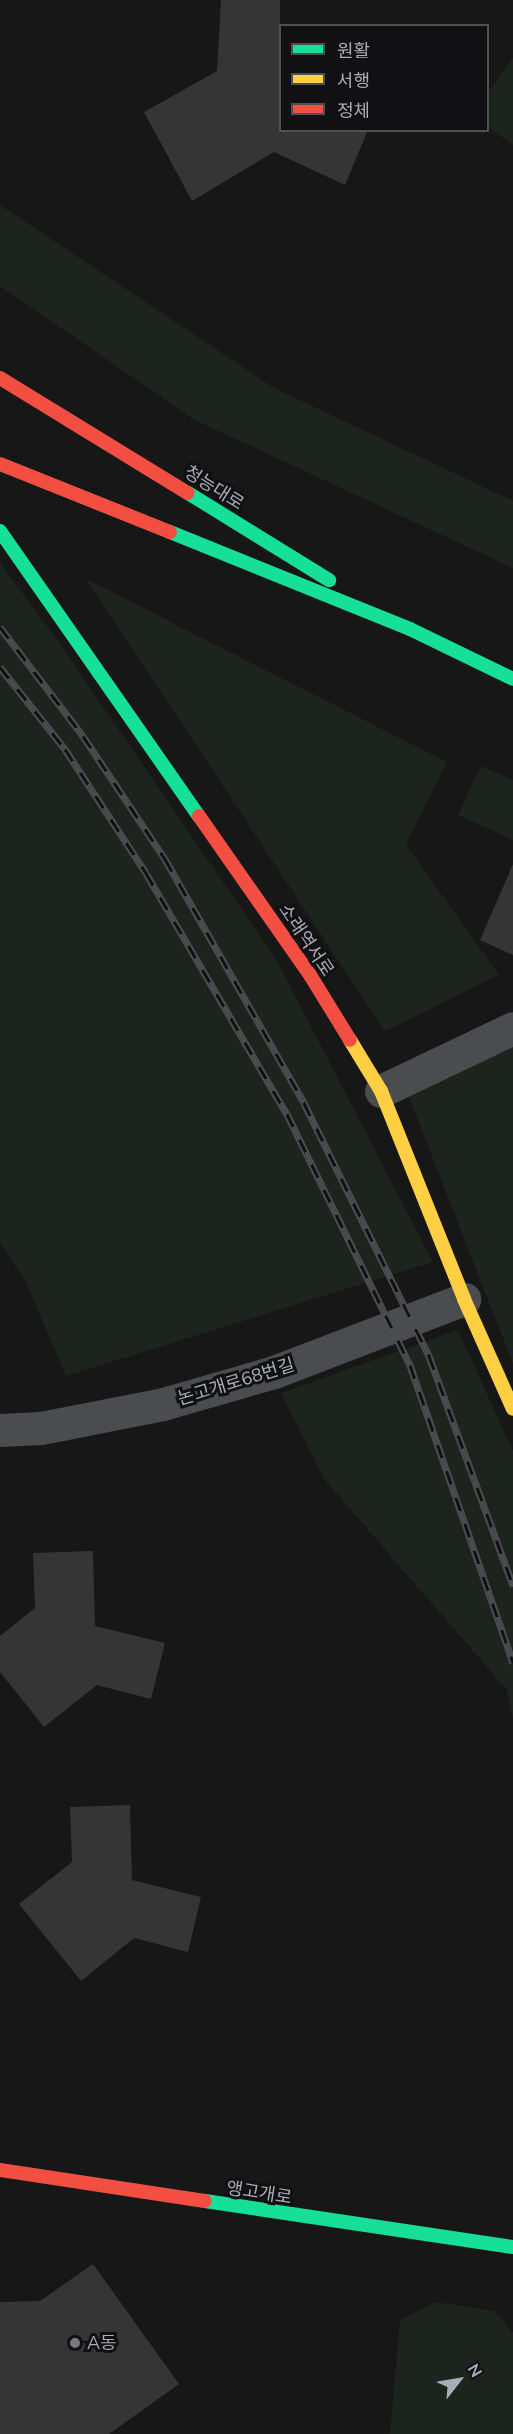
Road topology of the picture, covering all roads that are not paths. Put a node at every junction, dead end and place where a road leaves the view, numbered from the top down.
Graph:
1 (0, 378) edge
2 (0, 464) edge
3 (0, 531) edge
4 (410, 629) junction
5 (513, 679) edge
6 (513, 1028) edge
7 (381, 1091) junction
8 (464, 1299) junction
9 (513, 1408) edge
10 (0, 1430) edge
11 (0, 2170) edge
12 (513, 2247) edge

1 - 4 street, 청능대로
2 - 4 street, 청능대로
3 - 7 street, 소래역서로
4 - 5 street, 청능대로
6 - 7 street
7 - 8 street, 소래역서로
8 - 9 street, 소래역서로
8 - 10 street, 논고개로68번길
11 - 12 street, 앵고개로

